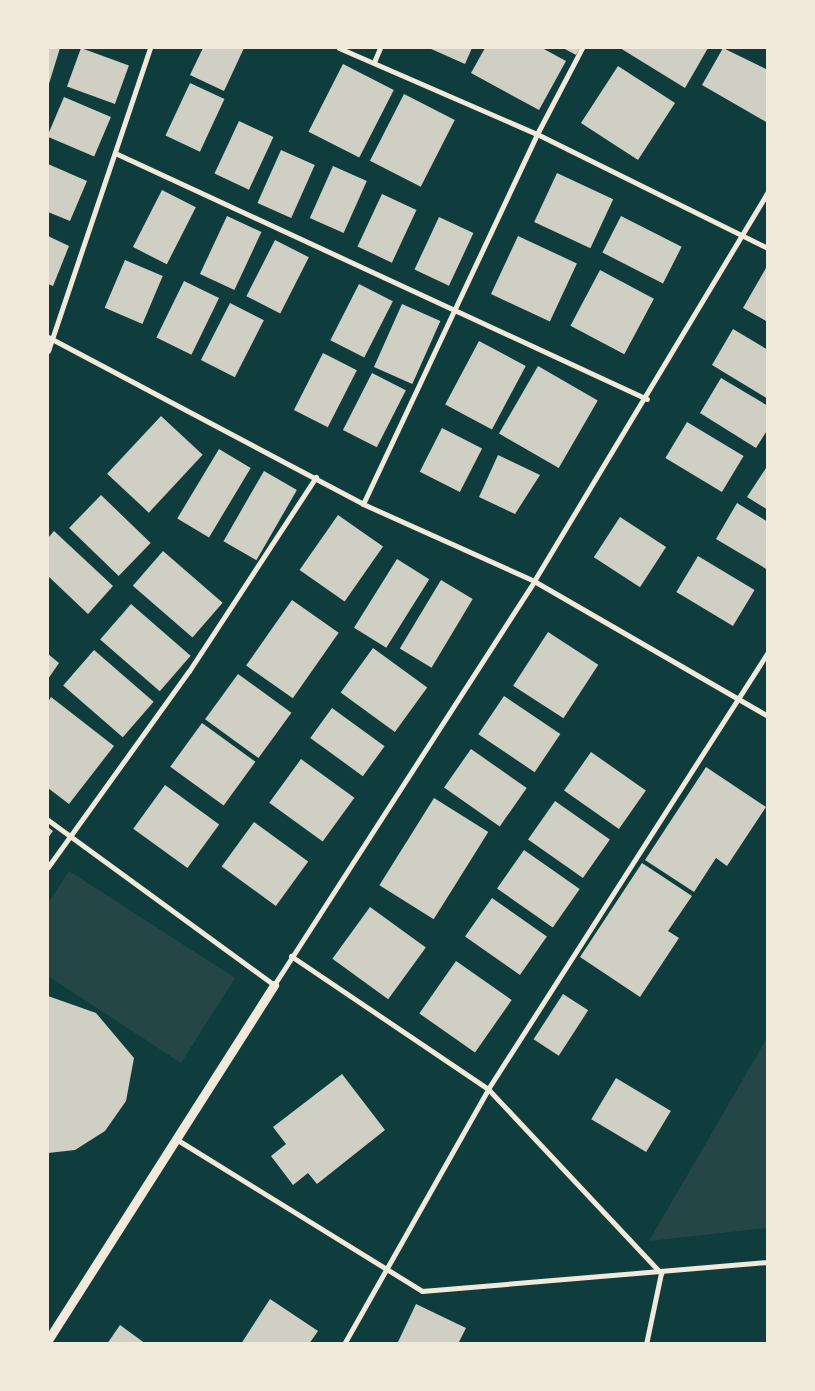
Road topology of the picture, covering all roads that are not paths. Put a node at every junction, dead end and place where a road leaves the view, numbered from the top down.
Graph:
1 (150, 48) edge
2 (340, 48) edge
3 (380, 48) edge
4 (582, 48) edge
5 (374, 62) junction
6 (537, 134) junction
7 (115, 153) junction
8 (768, 192) edge
9 (745, 235) junction
10 (768, 248) edge
11 (454, 308) junction
12 (50, 338) edge
13 (48, 351) edge
14 (647, 399) junction
15 (316, 477) junction
16 (363, 504) junction
17 (534, 581) junction
18 (768, 652) edge
19 (739, 697) junction
20 (768, 716) edge
21 (48, 820) edge
22 (72, 838) junction
23 (48, 867) edge
24 (292, 956) junction
25 (274, 985) junction
26 (488, 1089) junction
27 (176, 1139) junction
28 (768, 1262) edge
29 (386, 1272) junction
30 (662, 1273) junction
31 (48, 1340) edge
32 (344, 1344) edge
33 (646, 1344) edge

1 - 7 street
2 - 5 street
3 - 5 street
4 - 6 street
5 - 6 street
6 - 9 street
6 - 11 street
7 - 11 street
7 - 12 street
8 - 9 street
9 - 10 street
9 - 14 street
11 - 14 street
11 - 16 street
12 - 13 street
12 - 15 street
14 - 17 street
15 - 16 street
15 - 22 street
16 - 17 street
17 - 19 street
17 - 24 street
18 - 19 street
19 - 20 street
19 - 26 street
21 - 22 street
22 - 23 street
22 - 25 street
24 - 25 street
24 - 26 street
25 - 27 street
26 - 29 street
26 - 30 street
27 - 29 street
27 - 31 street
28 - 30 street
29 - 30 street
29 - 32 street
30 - 33 street

